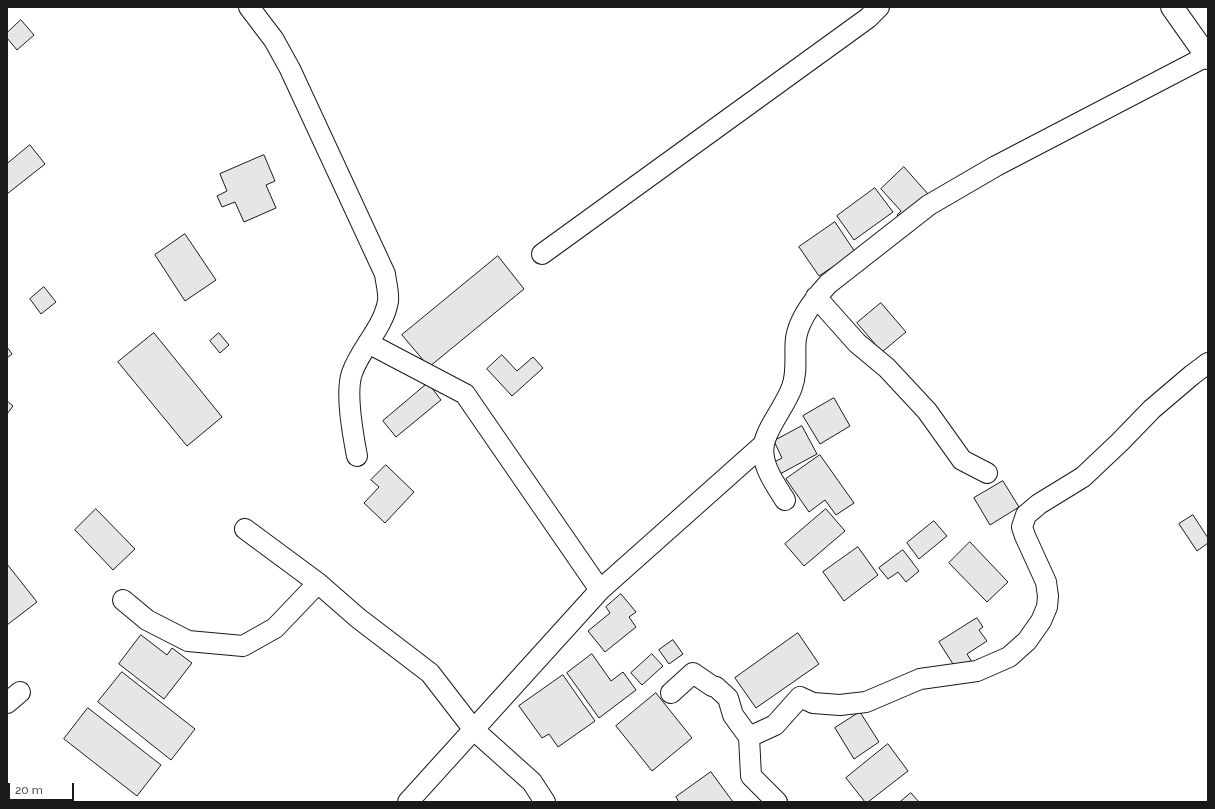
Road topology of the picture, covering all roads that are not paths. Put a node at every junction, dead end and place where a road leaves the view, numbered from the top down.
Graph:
1 (249, 7) edge
2 (879, 7) edge
3 (1172, 7) edge
4 (1207, 57) edge
5 (542, 254) dead end
6 (816, 297) junction
7 (368, 343) junction
8 (1208, 363) edge
9 (764, 444) junction
10 (356, 456) dead end
11 (987, 473) dead end
12 (784, 500) dead end
13 (245, 529) dead end
14 (318, 583) junction
15 (600, 590) junction
16 (123, 600) dead end
17 (671, 693) dead end
18 (474, 730) junction
19 (749, 737) junction
20 (408, 802) edge
21 (545, 802) edge
22 (777, 802) edge

1 - 7 street
2 - 5 street
3 - 4 street
4 - 6 street
6 - 9 street
6 - 11 street
7 - 10 street
7 - 15 street
8 - 19 street
9 - 12 street
9 - 15 street
13 - 14 street
14 - 16 street
14 - 18 street
15 - 18 street
17 - 19 street
18 - 20 street
18 - 21 street
19 - 22 street

